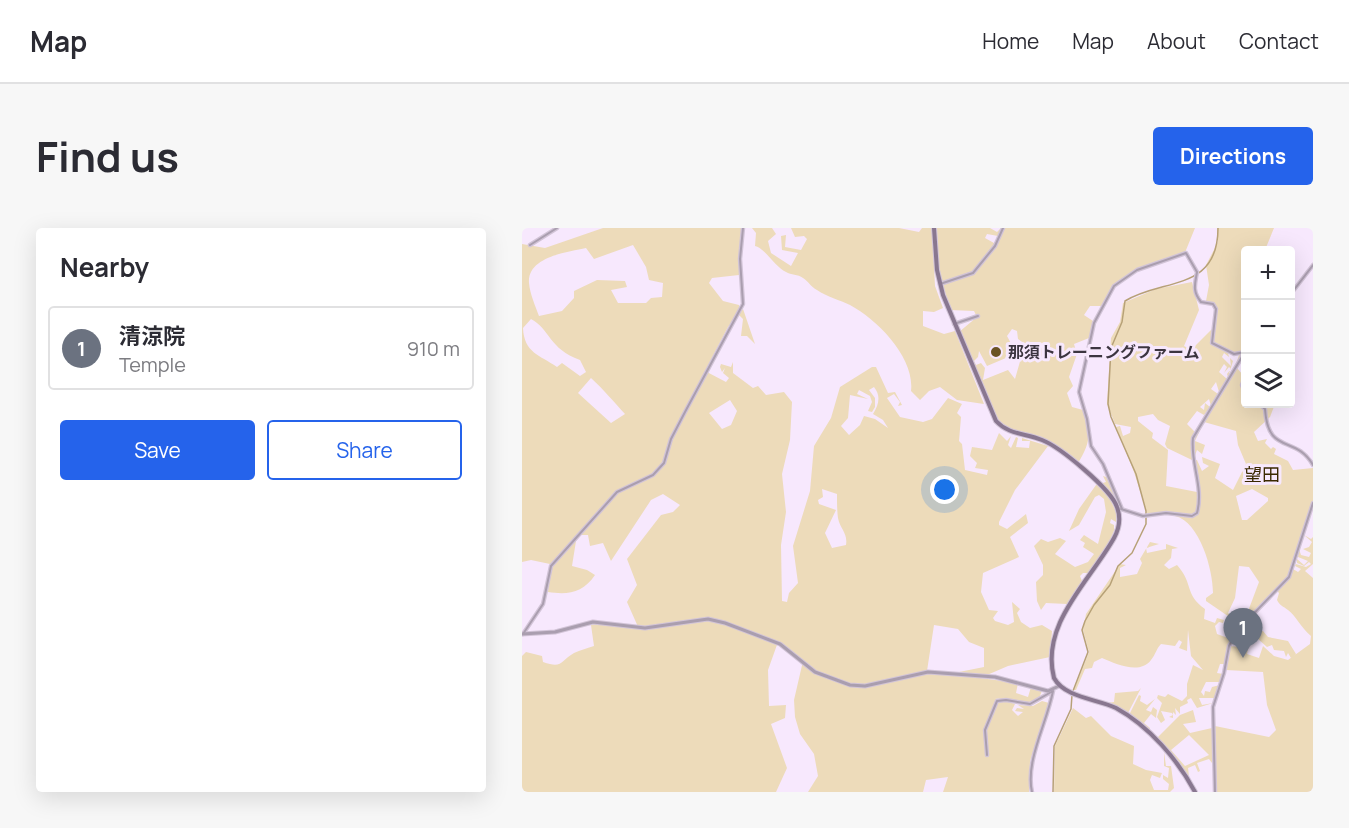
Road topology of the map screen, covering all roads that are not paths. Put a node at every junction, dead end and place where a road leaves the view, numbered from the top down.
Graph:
1 (557, 228) edge
2 (743, 228) edge
3 (934, 228) edge
4 (1003, 228) edge
5 (530, 245) dead end
6 (1313, 265) edge
7 (940, 284) junction
8 (1295, 288) edge
9 (978, 316) dead end
10 (954, 324) junction
11 (1241, 353) edge
12 (1244, 354) edge
13 (1264, 408) edge
14 (1313, 465) edge
15 (1313, 503) edge
16 (1120, 509) junction
17 (523, 634) edge
18 (1059, 686) junction
19 (1053, 691) junction
20 (987, 755) dead end
21 (1032, 792) edge
22 (1195, 792) edge
23 (1215, 792) edge

1 - 5 street
2 - 17 street
3 - 7 main road
4 - 7 street
6 - 8 street
7 - 10 main road
9 - 10 street
10 - 16 main road
11 - 16 street
12 - 16 street
13 - 14 street
15 - 23 street
16 - 18 main road
17 - 19 street
18 - 19 street
18 - 22 main road
19 - 20 street
19 - 21 street

